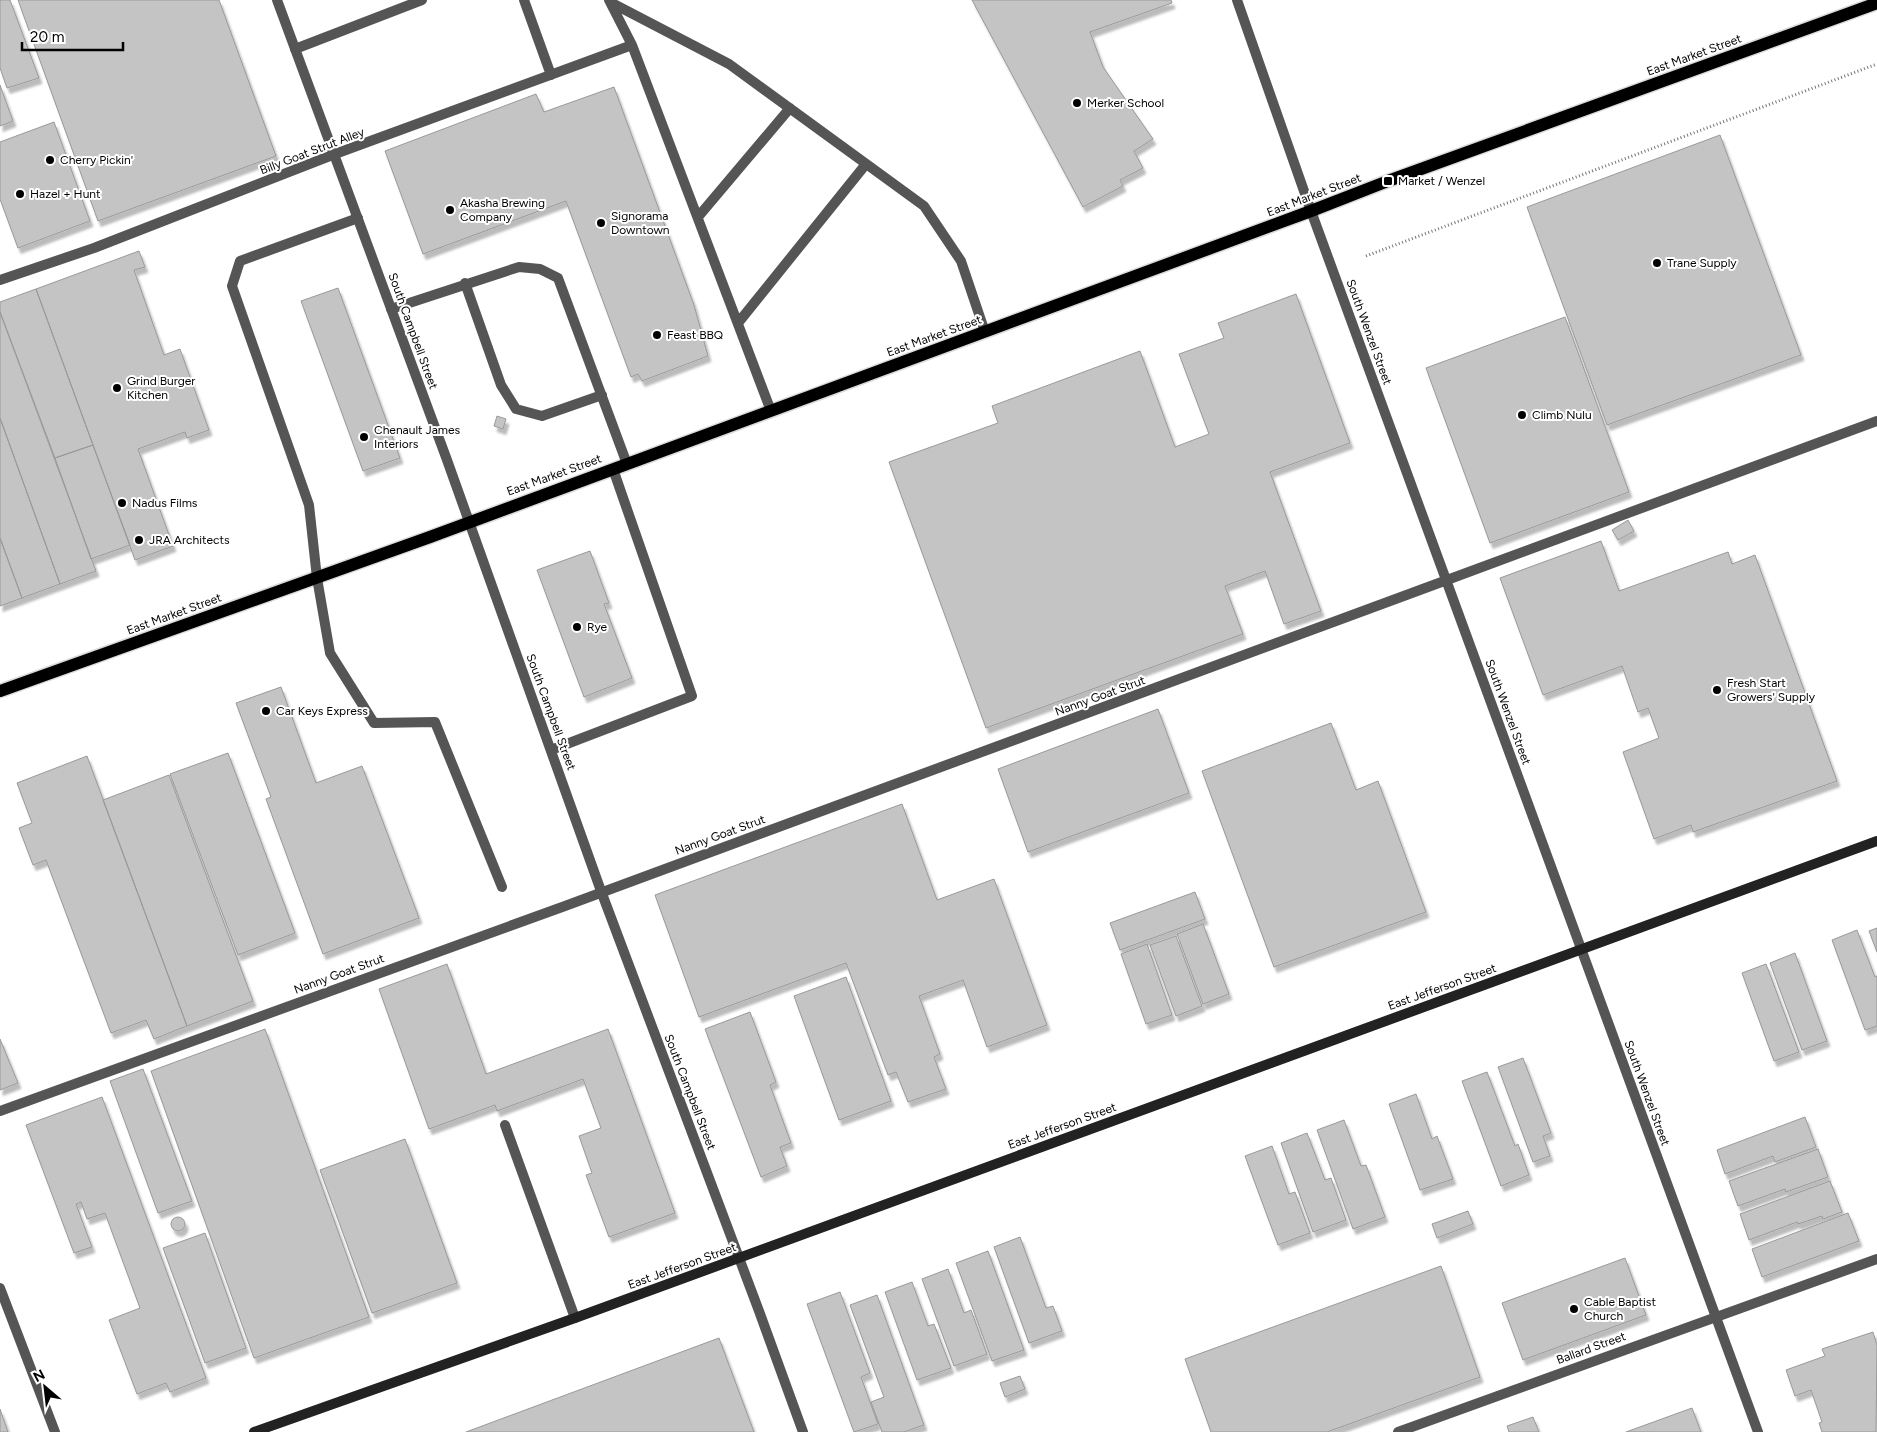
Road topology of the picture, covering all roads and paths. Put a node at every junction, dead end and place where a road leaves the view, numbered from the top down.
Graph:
1 (277, 0) edge
2 (422, 0) edge
3 (524, 0) edge
4 (1237, 0) edge
5 (610, 1) edge
6 (1877, 3) edge
7 (632, 45) junction
8 (295, 49) junction
9 (1877, 64) edge
10 (551, 75) junction
11 (790, 108) junction
12 (335, 154) junction
13 (866, 164) junction
14 (1311, 212) junction
15 (698, 217) junction
16 (358, 218) junction
17 (1366, 256) dead end
18 (0, 280) edge
19 (465, 283) junction
20 (391, 309) junction
21 (738, 323) junction
22 (985, 332) junction
23 (602, 395) junction
24 (772, 410) junction
25 (1877, 421) edge
26 (627, 464) junction
27 (613, 469) junction
28 (468, 523) junction
29 (317, 578) junction
30 (1446, 580) junction
31 (0, 691) edge
32 (551, 750) junction
33 (1877, 841) edge
34 (502, 887) dead end
35 (601, 891) junction
36 (1581, 948) junction
37 (0, 1111) edge
38 (505, 1125) dead end
39 (738, 1258) junction
40 (1877, 1259) edge
41 (0, 1288) edge
42 (1716, 1317) junction
43 (576, 1318) junction
44 (54, 1432) edge
45 (254, 1432) edge
46 (803, 1432) edge
47 (1398, 1432) edge
48 (1758, 1432) edge

1 - 8 street, South Campbell Street
2 - 8 street
3 - 10 street
4 - 14 street, South Wenzel Street
5 - 7 street
5 - 11 street
6 - 14 main road, East Market Street
7 - 10 street, Billy Goat Strut Alley
7 - 15 street
8 - 12 street, South Campbell Street
9 - 17 path
10 - 12 street, Billy Goat Strut Alley
11 - 13 street
11 - 15 street
12 - 16 street, South Campbell Street
12 - 18 street, Billy Goat Strut Alley
13 - 21 street
13 - 22 street
14 - 22 main road, East Market Street
14 - 30 street, South Wenzel Street
15 - 21 street
16 - 20 street, South Campbell Street
16 - 29 street
19 - 20 street
19 - 23 street
19 - 23 street
20 - 28 street, South Campbell Street
21 - 24 street
22 - 24 main road, East Market Street
23 - 26 street
24 - 26 main road, East Market Street
25 - 30 street, Nanny Goat Strut
26 - 27 main road, East Market Street
27 - 28 main road, East Market Street
27 - 32 street
28 - 29 main road, East Market Street
28 - 32 street, South Campbell Street
29 - 31 main road, East Market Street
29 - 34 street
30 - 35 street, Nanny Goat Strut
30 - 36 street, South Wenzel Street
32 - 35 street, South Campbell Street
33 - 36 street, East Jefferson Street
35 - 37 street, Nanny Goat Strut
35 - 39 street, South Campbell Street
36 - 39 street, East Jefferson Street
36 - 42 street, South Wenzel Street
38 - 43 street
39 - 43 street, East Jefferson Street
39 - 46 street, South Campbell Street
40 - 42 street, Ballard Street
41 - 44 street
42 - 47 street, Ballard Street
42 - 48 street, South Wenzel Street
43 - 45 street, East Jefferson Street

